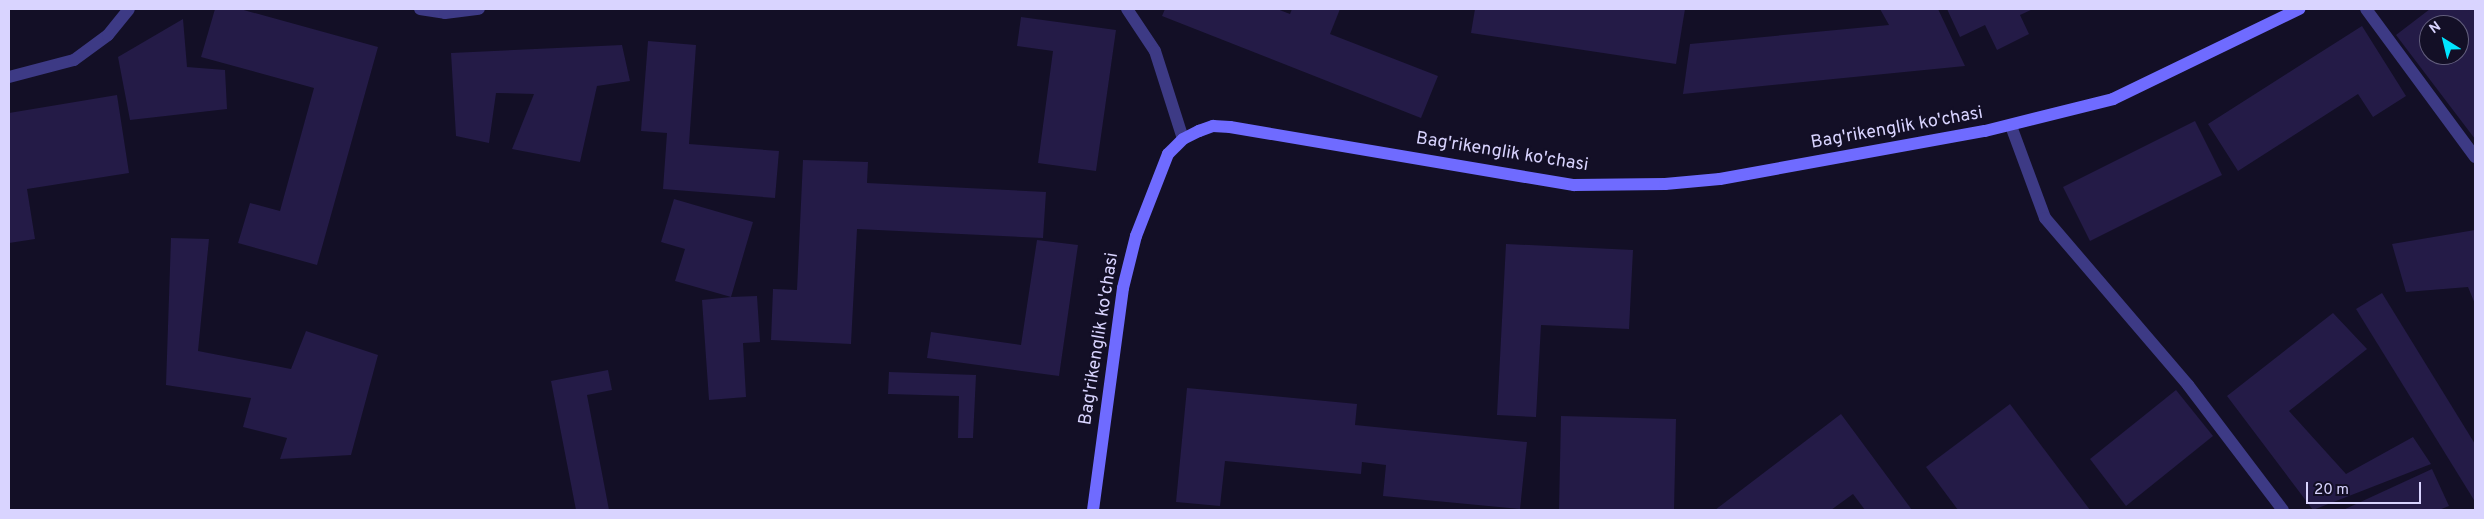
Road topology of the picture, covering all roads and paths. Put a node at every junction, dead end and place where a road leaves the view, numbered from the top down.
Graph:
1 (128, 9) edge
2 (420, 9) edge
3 (479, 9) edge
4 (1126, 9) edge
5 (2299, 9) edge
6 (2366, 9) edge
7 (9, 77) edge
8 (2011, 126) junction
9 (1183, 139) junction
10 (2475, 157) edge
11 (1093, 510) edge
12 (2283, 510) edge

1 - 7 street
2 - 3 street
4 - 9 street
5 - 8 main road, Bag'rikenglik ko'chasi
6 - 10 street
8 - 9 main road, Bag'rikenglik ko'chasi
8 - 12 street
9 - 11 main road, Bag'rikenglik ko'chasi

